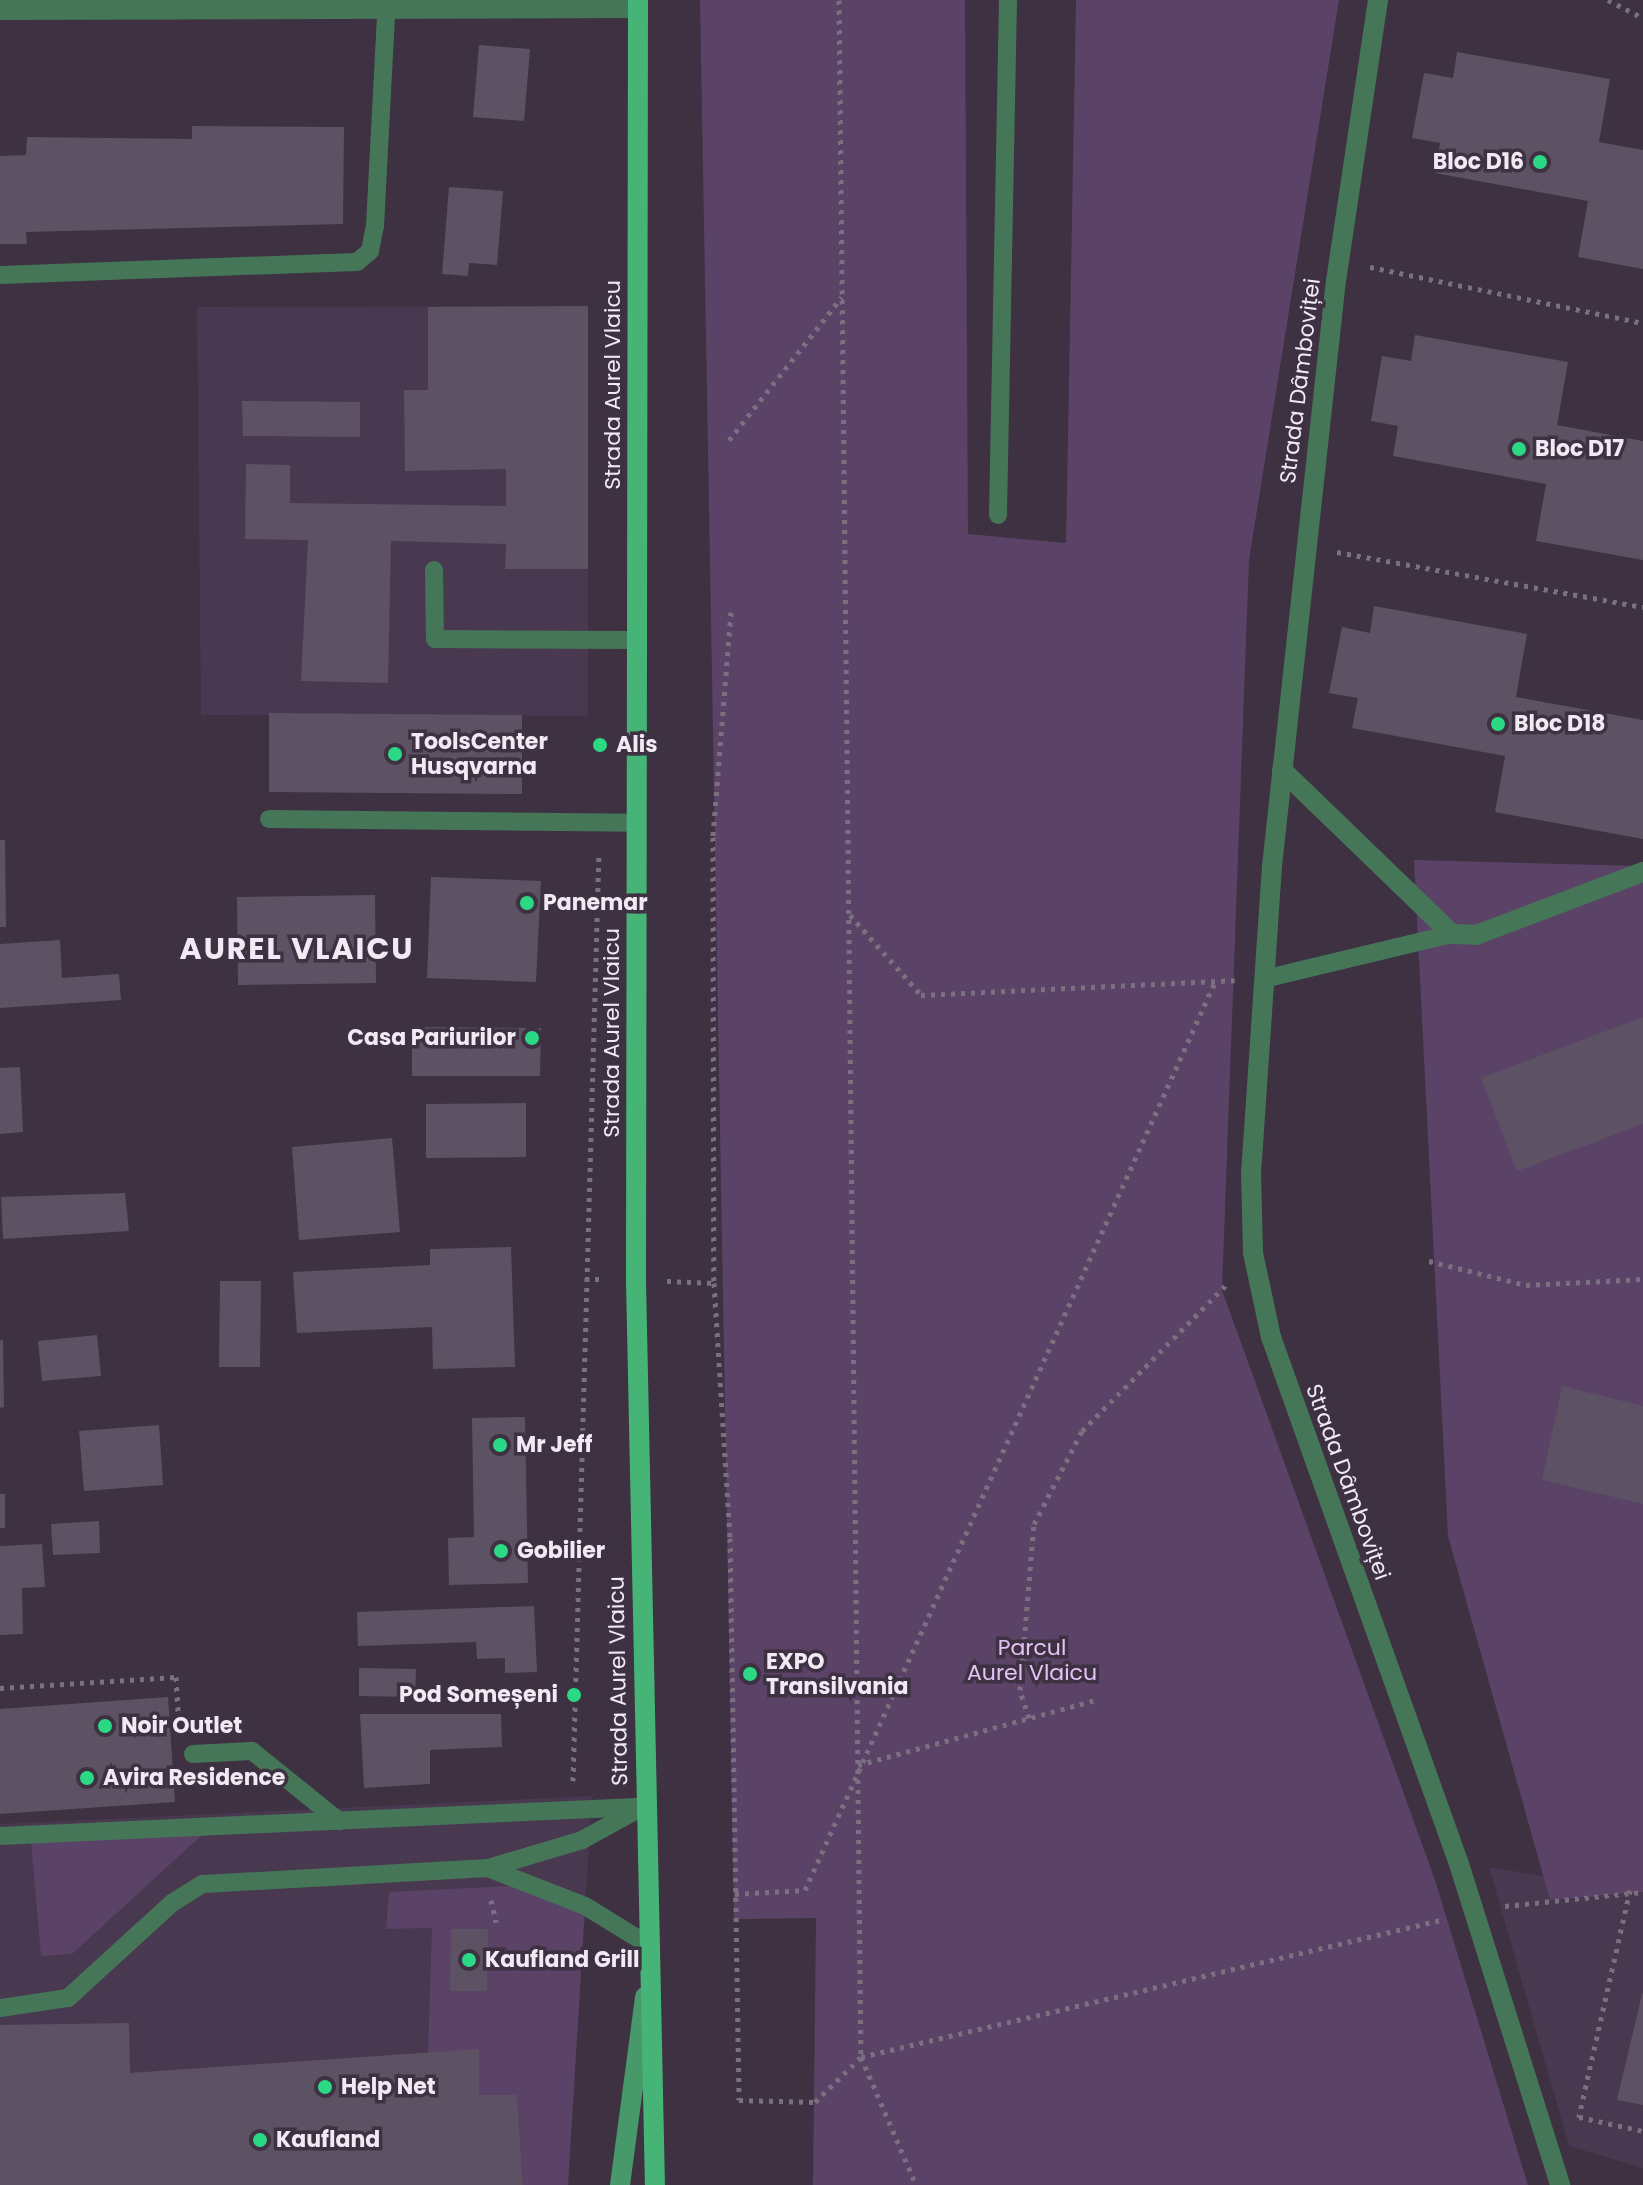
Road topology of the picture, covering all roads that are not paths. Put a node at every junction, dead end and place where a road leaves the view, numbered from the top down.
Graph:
1 (1008, 0) edge
2 (1378, 0) edge
3 (638, 4) edge
4 (399, 8) edge
5 (0, 10) edge
6 (0, 275) edge
7 (998, 515) dead end
8 (434, 570) dead end
9 (636, 640) junction
10 (1282, 770) junction
11 (269, 819) dead end
12 (636, 823) junction
13 (1643, 872) edge
14 (1452, 934) junction
15 (1264, 979) junction
16 (193, 1754) dead end
17 (644, 1806) junction
18 (339, 1821) junction
19 (0, 1836) edge
20 (488, 1868) junction
21 (647, 1944) junction
22 (649, 1970) junction
23 (0, 2008) edge
24 (620, 2185) edge
25 (655, 2185) edge
26 (1560, 2185) edge

1 - 7 lane
2 - 10 street, Strada Dâmboviței
3 - 4 street
3 - 9 main road, Strada Aurel Vlaicu
4 - 5 street
4 - 6 lane
8 - 9 lane
9 - 12 main road, Strada Aurel Vlaicu
10 - 14 street
10 - 15 street, Strada Dâmboviței
11 - 12 lane
12 - 17 main road, Strada Aurel Vlaicu
13 - 14 street
14 - 15 lane
15 - 26 street, Strada Dâmboviței
16 - 18 lane
17 - 18 lane
17 - 20 lane
17 - 21 main road, Strada Aurel Vlaicu
18 - 19 lane
20 - 21 lane
20 - 23 lane
21 - 22 main road, Strada Aurel Vlaicu
22 - 24 main road, Strada Aurel Vlaicu
22 - 25 main road, Strada Aurel Vlaicu

